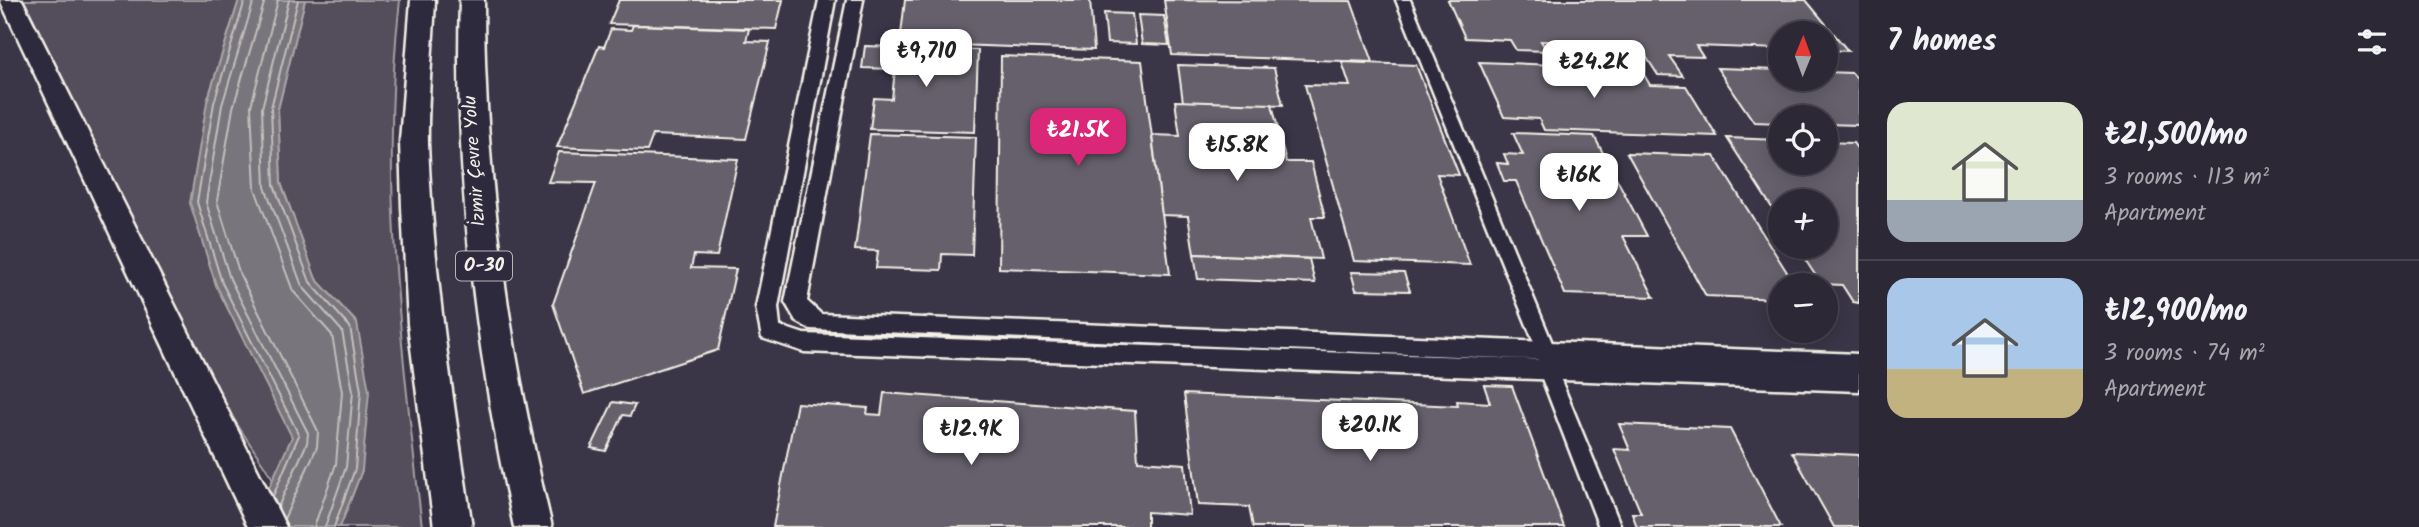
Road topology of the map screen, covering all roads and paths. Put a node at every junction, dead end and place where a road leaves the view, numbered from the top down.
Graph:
1 (10, 0) edge
2 (423, 0) edge
3 (472, 0) edge
4 (827, 0) edge
5 (855, 0) edge
6 (1403, 0) edge
7 (804, 315) junction
8 (770, 332) junction
9 (1547, 359) junction
10 (1859, 363) edge
11 (1859, 381) edge
12 (267, 527) edge
13 (453, 527) edge
14 (533, 527) edge
15 (1610, 527) edge

1 - 12 highway
2 - 13 highway
3 - 14 highway, İzmir Çevre Yolu / O-30
4 - 8 street
5 - 7 street
6 - 9 street
7 - 8 street
7 - 9 street
8 - 9 street
9 - 10 street
9 - 11 street
9 - 15 street

